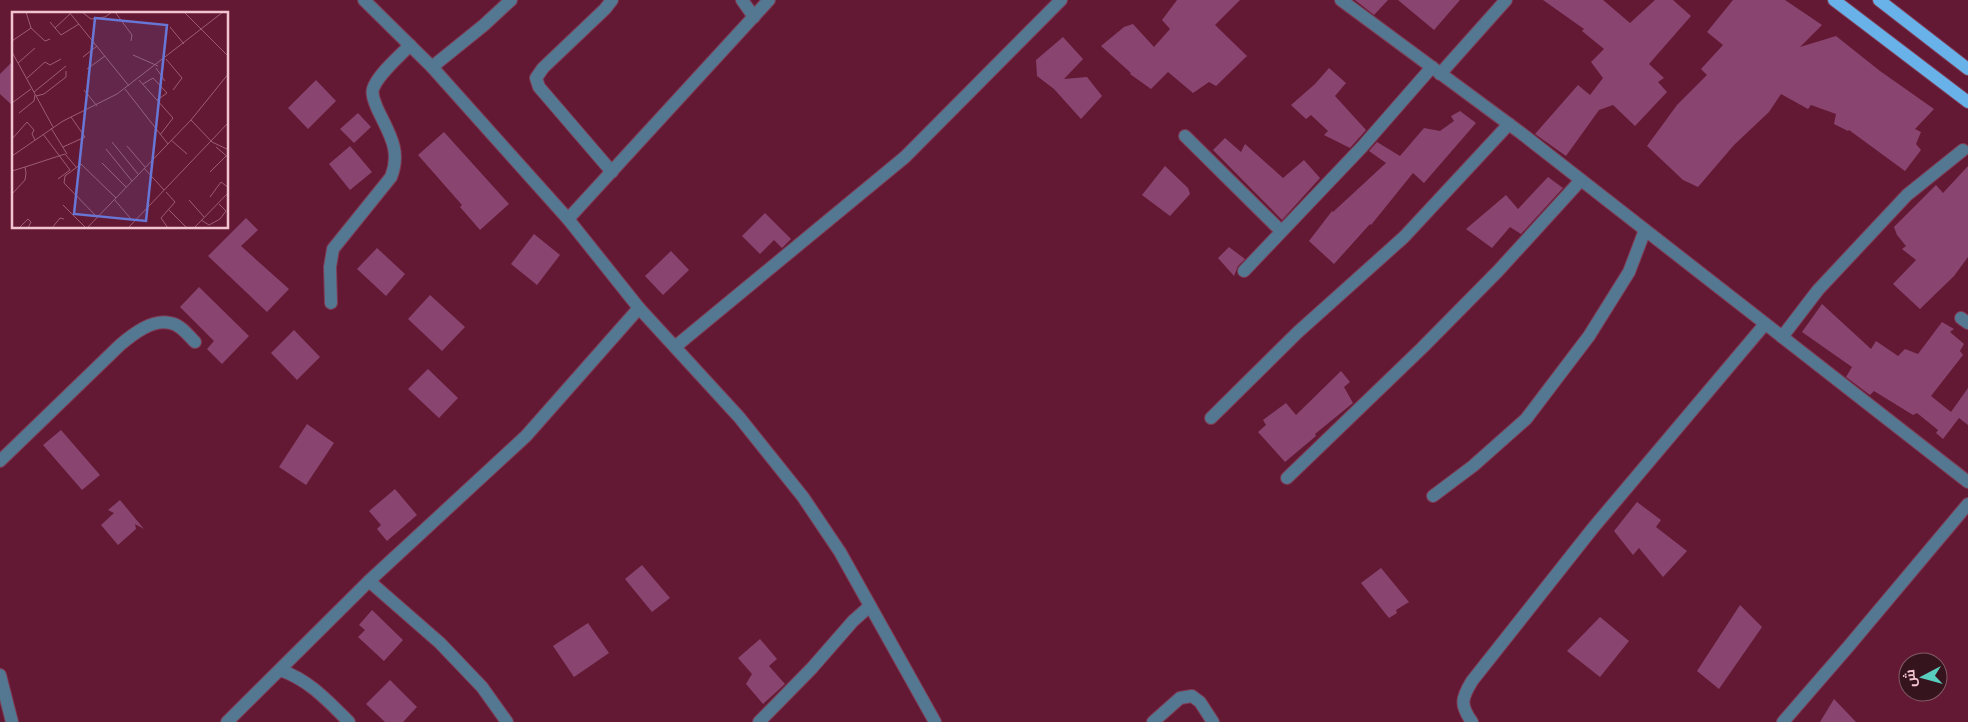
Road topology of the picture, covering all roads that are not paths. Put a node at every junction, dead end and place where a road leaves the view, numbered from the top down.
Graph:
1 (364, 0) edge
2 (511, 0) edge
3 (612, 0) edge
4 (742, 0) edge
5 (769, 0) edge
6 (1061, 0) edge
7 (1341, 0) edge
8 (1506, 0) edge
9 (1834, 0) edge
10 (1879, 0) edge
11 (754, 17) junction
12 (410, 45) junction
13 (432, 67) junction
14 (1968, 69) edge
15 (1436, 71) junction
16 (1968, 102) edge
17 (1509, 124) junction
18 (1185, 136) dead end
19 (1963, 150) dead end
20 (612, 172) junction
21 (1581, 180) junction
22 (568, 219) junction
23 (1645, 230) junction
24 (1281, 231) junction
25 (1244, 271) dead end
26 (331, 303) dead end
27 (640, 308) junction
28 (1765, 324) junction
29 (1782, 337) junction
30 (196, 342) dead end
31 (676, 346) junction
32 (1211, 418) dead end
33 (0, 460) edge
34 (1287, 478) dead end
35 (1968, 482) edge
36 (1433, 496) dead end
37 (1968, 504) edge
38 (369, 581) junction
39 (870, 606) junction
40 (280, 670) junction
41 (0, 675) edge
42 (12, 722) edge
43 (227, 722) edge
44 (349, 722) edge
45 (507, 722) edge
46 (759, 722) edge
47 (934, 722) edge
48 (1153, 722) edge
49 (1213, 722) edge
50 (1472, 722) edge
51 (1783, 722) edge

1 - 12 street
2 - 13 street
3 - 20 street
4 - 11 street
5 - 11 street
6 - 31 street
7 - 15 street
8 - 15 street
9 - 16 main road
10 - 14 main road
11 - 20 street
12 - 13 street
12 - 26 street
13 - 22 street
15 - 17 street
15 - 24 street
17 - 21 street
17 - 32 street
18 - 24 street
19 - 29 street
20 - 22 street
21 - 23 street
21 - 34 street
22 - 27 street
23 - 28 street
23 - 36 street
24 - 25 street
27 - 31 street
27 - 38 street
28 - 29 street
28 - 50 street
29 - 35 street
30 - 33 street
31 - 39 street
37 - 51 street
38 - 40 street
38 - 45 street
39 - 46 street
39 - 47 street
40 - 43 street
40 - 44 street
41 - 42 street
48 - 49 street

